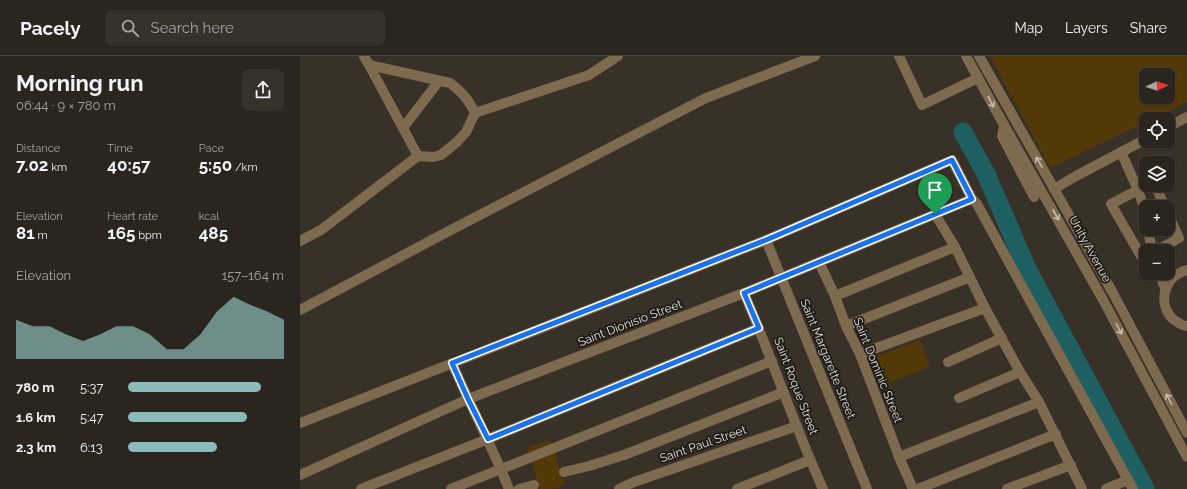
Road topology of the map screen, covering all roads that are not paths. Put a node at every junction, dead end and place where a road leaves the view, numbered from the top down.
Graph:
1 (618, 56) edge
2 (815, 56) edge
3 (899, 56) edge
4 (966, 56) edge
5 (979, 56) edge
6 (366, 60) edge
7 (978, 78) junction
8 (439, 81) junction
9 (475, 113) junction
10 (1187, 117) edge
11 (1175, 123) edge
12 (1004, 126) junction
13 (403, 128) junction
14 (1139, 143) edge
15 (1121, 152) junction
16 (418, 156) junction
17 (1054, 189) junction
18 (1138, 190) junction
19 (1034, 197) dead end
20 (972, 199) junction
21 (1141, 200) edge
22 (935, 214) junction
23 (1175, 229) edge
24 (766, 240) junction
25 (300, 241) edge
26 (1168, 244) edge
27 (955, 247) junction
28 (1139, 252) edge
29 (819, 262) junction
30 (1187, 270) edge
31 (970, 277) junction
32 (781, 278) junction
33 (1161, 280) edge
34 (1165, 288) junction
35 (744, 293) junction
36 (835, 296) junction
37 (985, 308) junction
38 (300, 310) edge
39 (846, 326) junction
40 (1187, 326) edge
41 (759, 328) junction
42 (1002, 338) junction
43 (860, 354) junction
44 (772, 361) junction
45 (948, 362) dead end
46 (452, 363) junction
47 (1020, 372) junction
48 (784, 392) junction
49 (958, 398) dead end
50 (468, 399) junction
51 (1039, 402) junction
52 (300, 423) edge
53 (797, 426) junction
54 (1186, 429) edge
55 (1174, 432) junction
56 (1056, 434) junction
57 (488, 439) junction
58 (1184, 444) edge
59 (899, 457) junction
60 (1187, 457) edge
61 (810, 460) junction
62 (1071, 465) junction
63 (501, 470) junction
64 (564, 472) dead end
65 (300, 475) edge
66 (534, 485) dead end
67 (1130, 485) edge
68 (361, 489) edge
69 (451, 489) edge
70 (509, 489) edge
71 (519, 489) edge
72 (619, 489) edge
73 (737, 489) edge
74 (823, 489) edge
75 (867, 489) edge
76 (913, 489) edge
77 (918, 489) edge
78 (1007, 489) edge
79 (1082, 489) edge
80 (1106, 489) edge

1 - 9 street
2 - 38 street
3 - 7 street
4 - 7 street, Unity Avenue
17 -> 5 street, Unity Avenue
6 - 8 street
6 - 13 street
7 -> 12 street, Unity Avenue
8 - 9 street
8 - 13 street
9 - 16 street
10 - 11 street
12 - 19 street
12 -> 55 street, Unity Avenue
13 - 16 street
14 - 15 street
15 - 17 street
15 - 18 street
16 - 25 street
54 -> 17 street, Unity Avenue
18 - 21 street
18 - 28 street
20 - 22 street, Saint Dionisio Street
20 - 24 street
20 - 67 street
22 - 27 street
22 - 29 street, Saint Dionisio Street
23 - 26 street
24 - 32 street, Saint Margarette Street
24 - 46 street
27 - 31 street
27 - 36 street
29 - 32 street, Saint Dionisio Street
29 - 36 street, Saint Dominic Street
30 - 34 street
31 - 37 street
31 - 39 street
32 - 35 street, Saint Dionisio Street
32 - 75 street, Saint Margarette Street
33 - 34 street
34 - 40 street
35 - 41 street, Saint Roque Street
35 - 50 street, Saint Dionisio Street
36 - 39 street, Saint Dominic Street
37 - 42 street
37 - 43 street
39 - 43 street, Saint Dominic Street
41 - 44 street, Saint Roque Street
41 - 57 street
42 - 45 street
42 - 47 street
43 - 59 street, Saint Dominic Street
44 - 48 street, Saint Roque Street
44 - 63 street
46 - 50 street
46 - 52 street
47 - 49 street
47 - 51 street
48 - 53 street, Saint Roque Street
48 - 64 street
50 - 57 street
50 - 65 street, Saint Dionisio Street
51 - 56 street
51 - 59 street
53 - 61 street, Saint Roque Street
53 - 72 street, Saint Paul Street
54 - 55 street
55 - 58 street, Unity Avenue
56 - 62 street
56 - 77 street
57 - 63 street
57 - 68 street
58 - 60 street, Unity Avenue
59 - 76 street, Saint Dominic Street
61 - 73 street
61 - 74 street, Saint Roque Street
62 - 78 street
62 - 79 street
63 - 69 street
63 - 70 street
66 - 71 street
67 - 80 street

